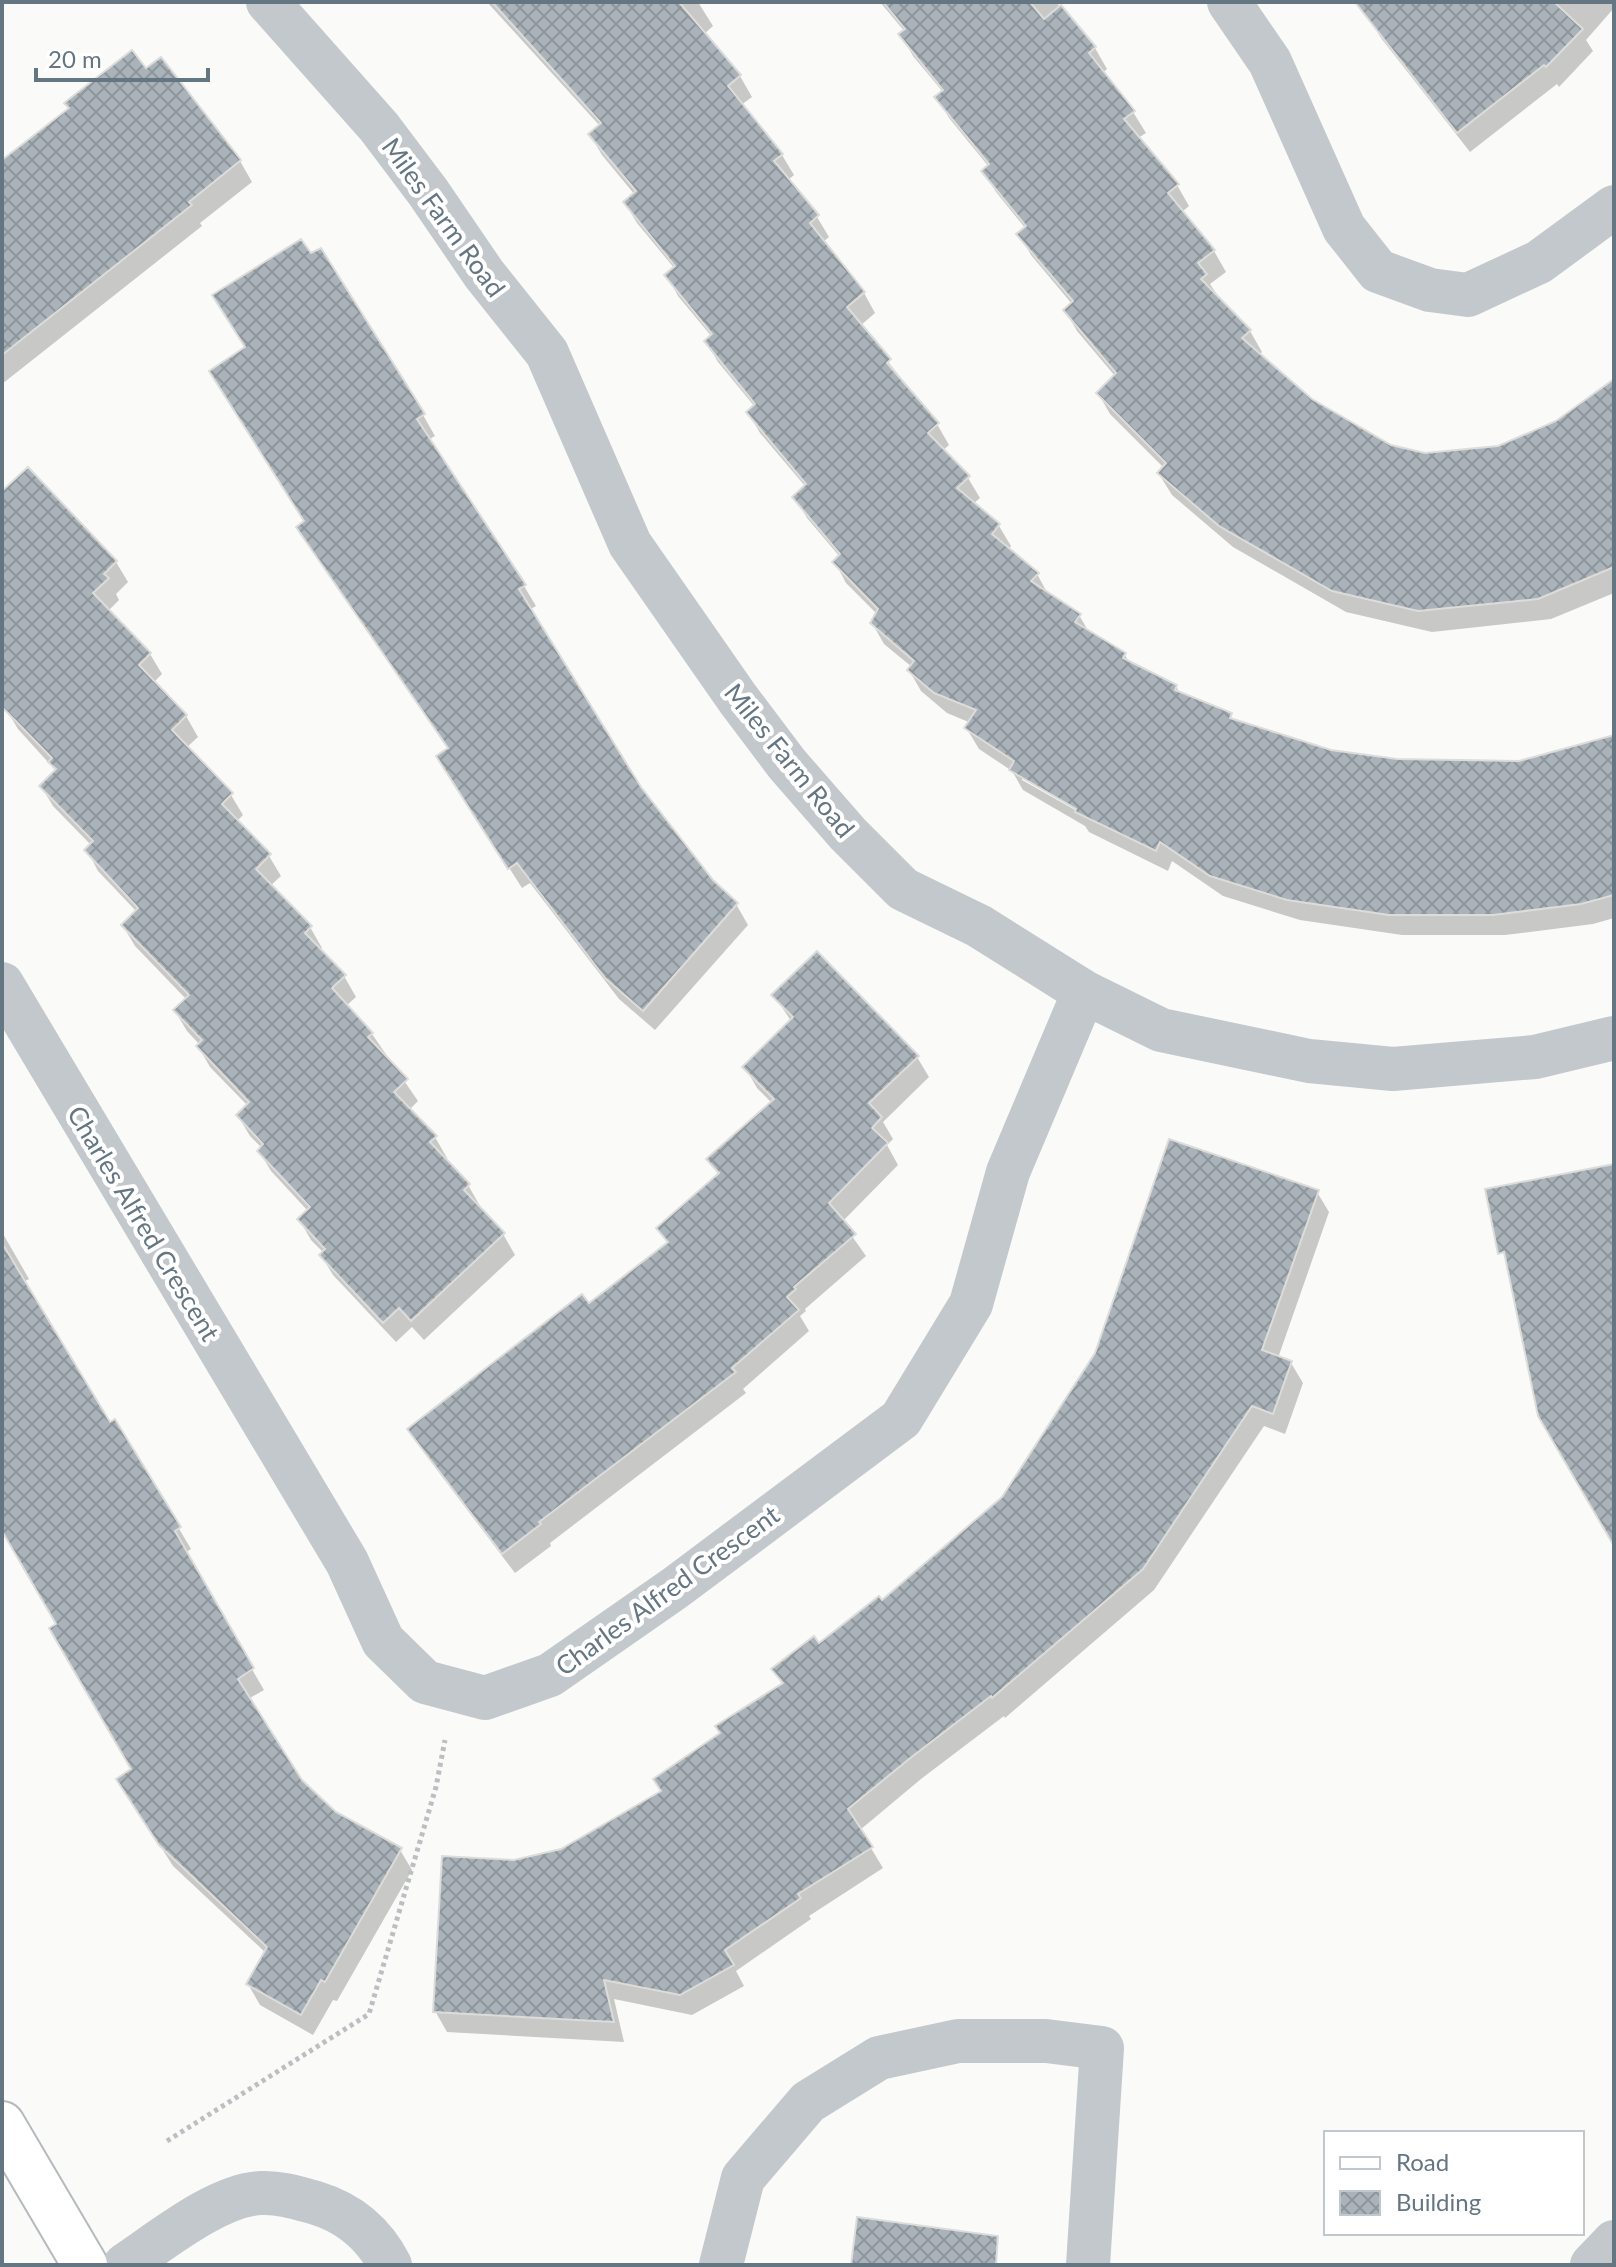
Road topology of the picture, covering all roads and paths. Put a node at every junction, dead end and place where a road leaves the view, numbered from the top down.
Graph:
1 (268, 2) edge
2 (1229, 2) edge
3 (1614, 207) edge
4 (2, 984) edge
5 (1084, 992) junction
6 (1614, 1038) edge
7 (454, 1692) junction
8 (2, 2124) edge
9 (167, 2141) dead end
10 (1614, 2242) edge
11 (85, 2265) edge
12 (125, 2265) edge
13 (390, 2265) edge
14 (721, 2265) edge
15 (1088, 2265) edge
16 (1592, 2265) edge

1 - 5 street, Miles Farm Road
2 - 3 street
4 - 7 street, Charles Alfred Crescent
5 - 6 street, Miles Farm Road
5 - 7 street, Charles Alfred Crescent
7 - 9 path
8 - 11 main road
10 - 16 street
12 - 13 street
14 - 15 street

